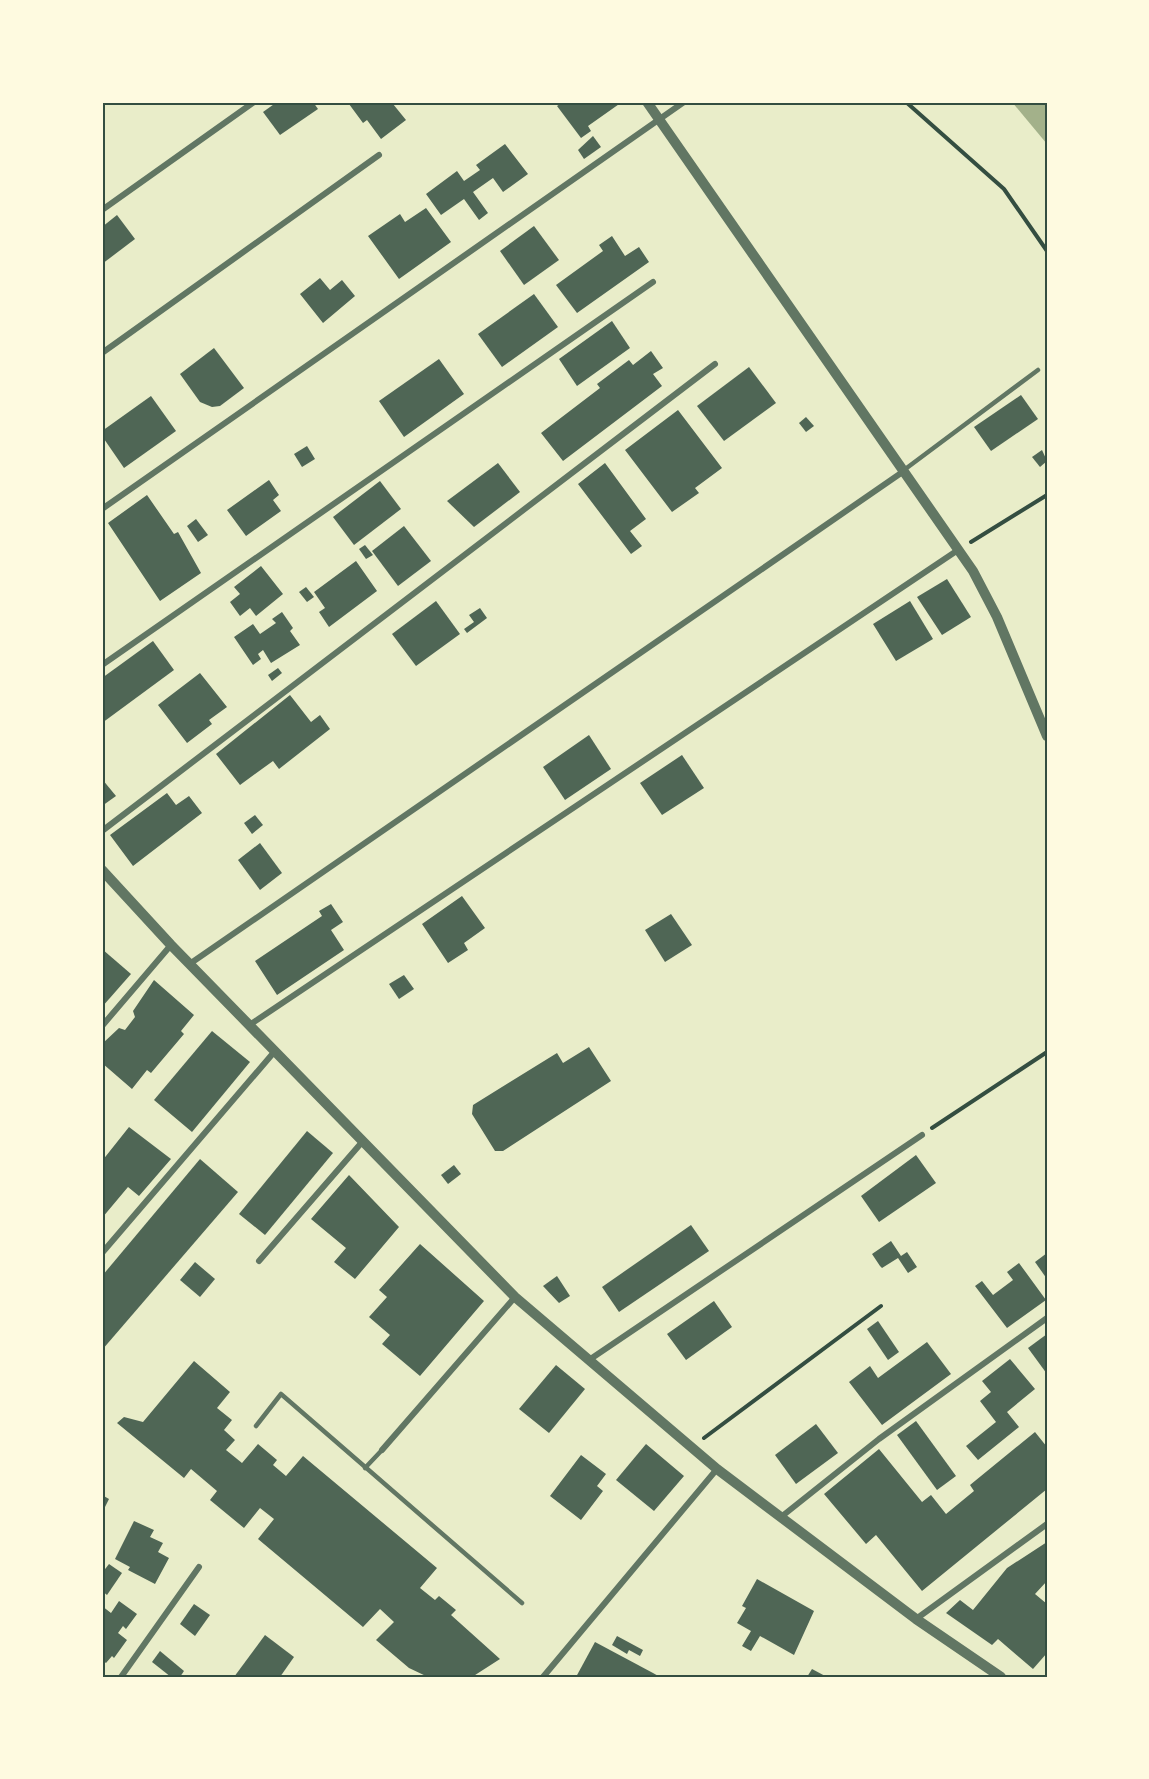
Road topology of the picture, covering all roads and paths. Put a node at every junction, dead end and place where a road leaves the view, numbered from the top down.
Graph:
1 (254, 102) edge
2 (647, 102) edge
3 (684, 102) edge
4 (906, 102) edge
5 (660, 119) junction
6 (379, 155) dead end
7 (102, 210) edge
8 (1047, 251) edge
9 (653, 282) dead end
10 (102, 353) edge
11 (715, 364) dead end
12 (1038, 370) dead end
13 (904, 470) junction
14 (1047, 495) edge
15 (102, 509) edge
16 (958, 550) junction
17 (102, 665) edge
18 (1047, 736) edge
19 (102, 831) edge
20 (102, 870) edge
21 (171, 945) junction
22 (190, 963) junction
23 (251, 1024) junction
24 (102, 1026) edge
25 (276, 1050) junction
26 (1047, 1052) edge
27 (922, 1135) joint
28 (364, 1141) junction
29 (102, 1253) edge
30 (259, 1261) dead end
31 (515, 1297) junction
32 (881, 1306) dead end
33 (1047, 1318) edge
34 (589, 1360) junction
35 (256, 1426) dead end
36 (692, 1447) junction
37 (382, 1450) joint
38 (365, 1468) junction
39 (717, 1469) junction
40 (781, 1516) junction
41 (1047, 1524) edge
42 (199, 1567) dead end
43 (522, 1603) dead end
44 (916, 1619) junction
45 (122, 1677) edge
46 (543, 1677) edge
47 (1001, 1677) edge

1 - 7 street
2 - 5 street
3 - 5 street
4 - 8 path
5 - 13 street
5 - 15 street
6 - 10 street
9 - 17 street
11 - 19 street
12 - 13 lane
13 - 16 street
13 - 22 street
14 - 16 path
16 - 18 street
16 - 23 street
20 - 21 street
21 - 22 street
21 - 24 street
22 - 23 street
23 - 25 street
25 - 28 street
25 - 29 street
26 - 27 path
27 - 34 street
28 - 30 street
28 - 31 street
31 - 34 street
31 - 37 street
32 - 36 path
33 - 40 street
34 - 36 street
35 - 38 lane
36 - 39 street
37 - 38 lane
38 - 43 lane
39 - 40 street
39 - 46 street
40 - 44 street
41 - 44 street
42 - 45 street
44 - 47 street

